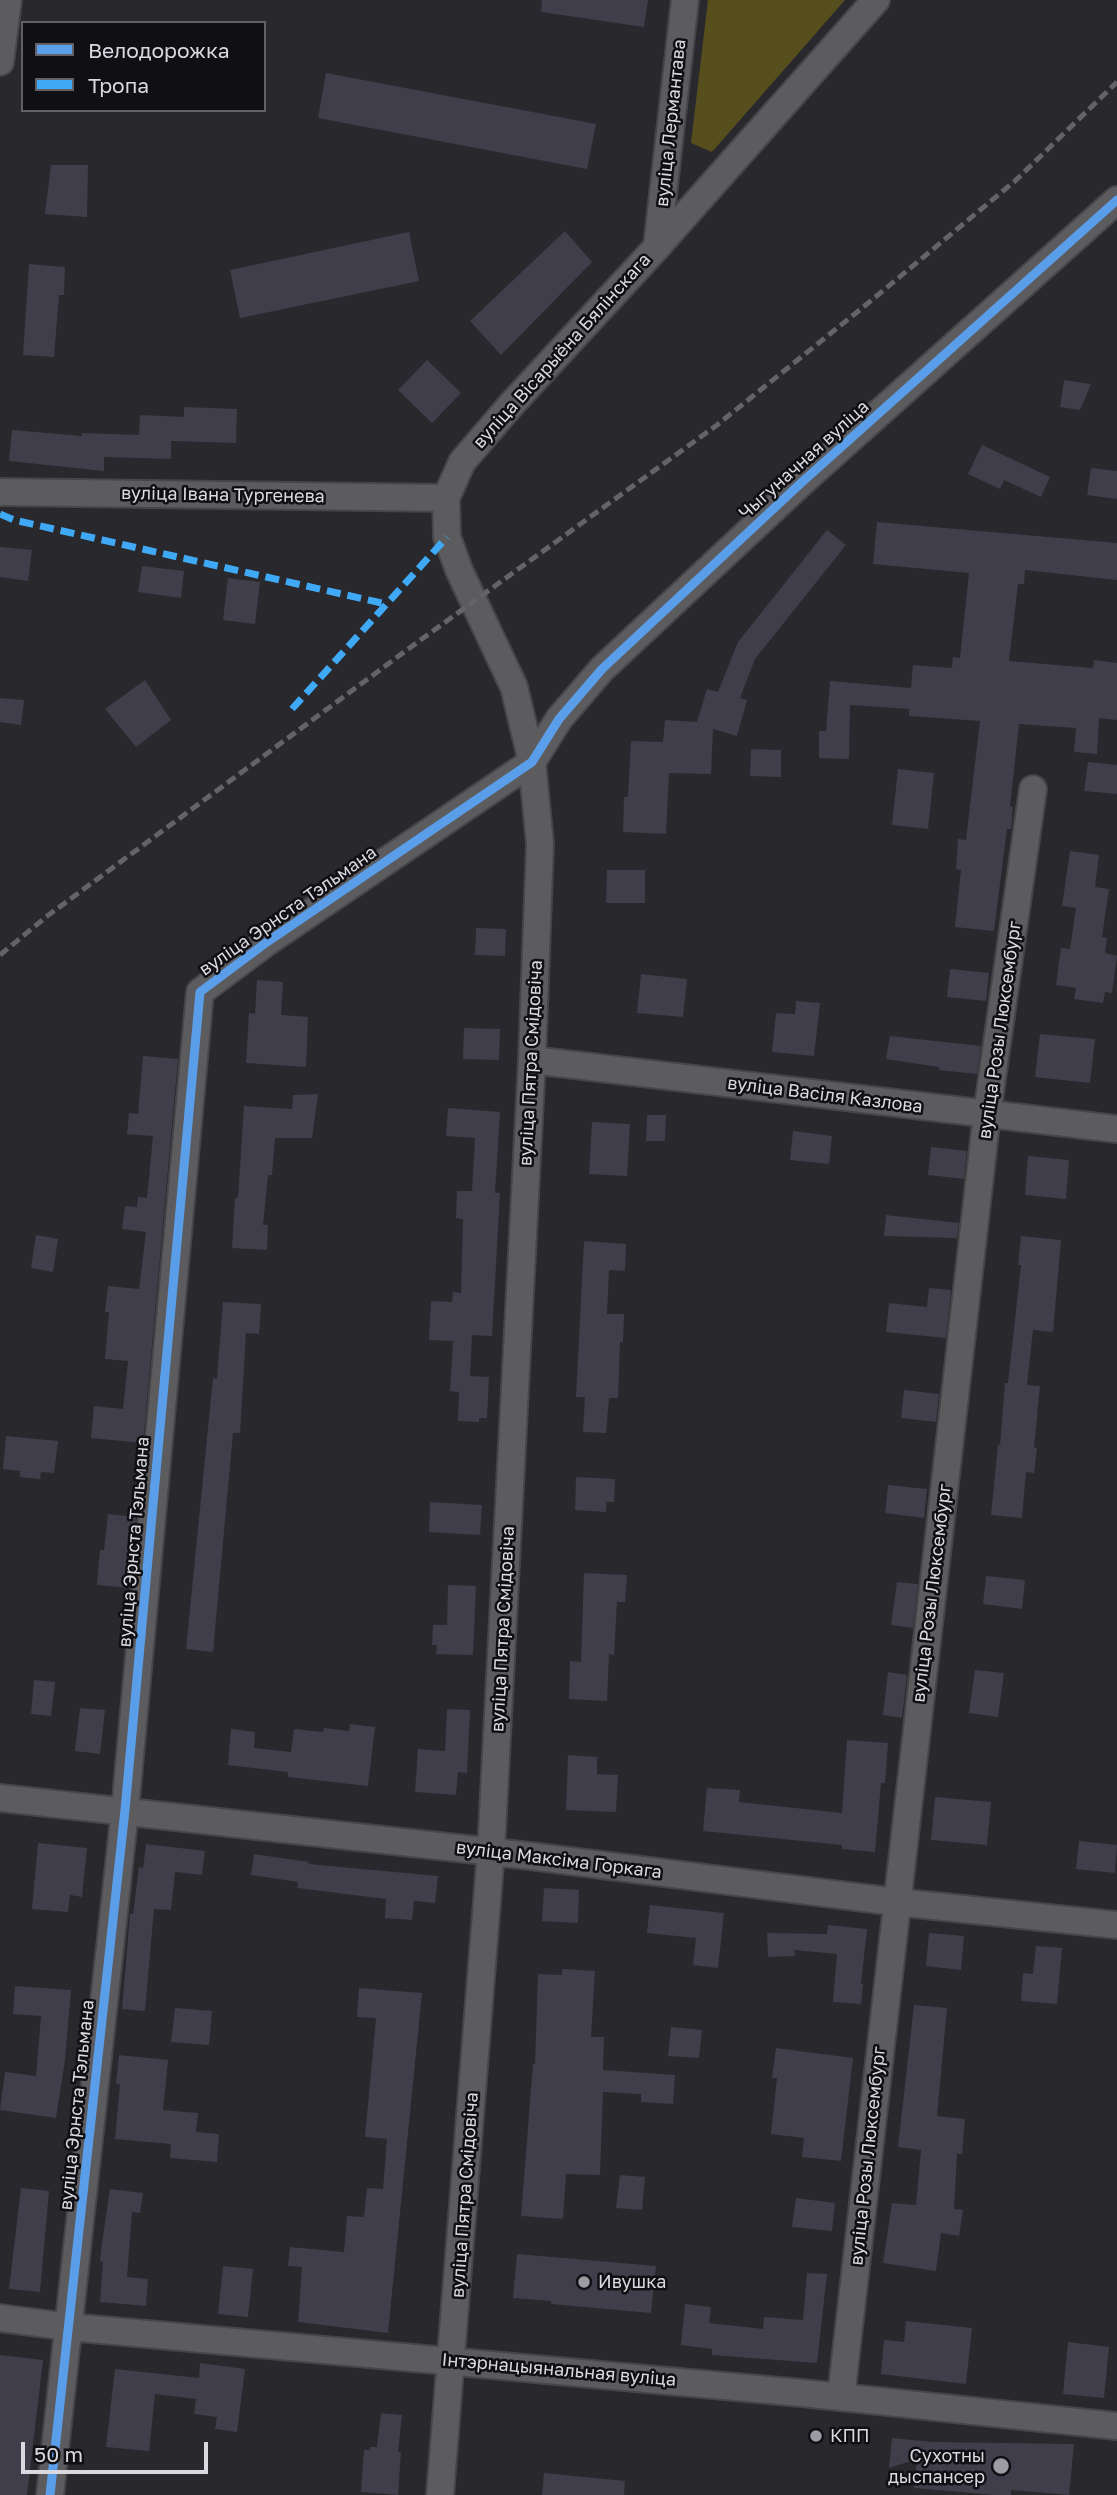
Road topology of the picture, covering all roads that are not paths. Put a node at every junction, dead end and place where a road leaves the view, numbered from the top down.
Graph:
1 (8, 0) edge
2 (685, 0) edge
3 (876, 0) edge
4 (0, 62) edge
5 (1117, 200) edge
6 (657, 247) junction
7 (0, 492) edge
8 (446, 498) junction
9 (532, 762) junction
10 (1033, 789) dead end
11 (532, 1060) junction
12 (987, 1114) junction
13 (1117, 1129) edge
14 (0, 1798) edge
15 (125, 1810) junction
16 (491, 1852) junction
17 (896, 1902) junction
18 (1117, 1925) edge
19 (0, 2318) edge
20 (69, 2327) junction
21 (452, 2361) junction
22 (841, 2397) junction
23 (1117, 2426) edge
24 (50, 2495) edge
25 (440, 2495) edge

1 - 4 street
2 - 6 street, вуліца Лермантава
3 - 6 street, вуліца Вісарыёна Бялінскага
5 - 9 street, Чыгуначная вуліца
6 - 8 street, вуліца Вісарыёна Бялінскага
7 - 8 street, вуліца Івана Тургенева
8 - 9 street, вуліца Вісарыёна Бялінскага
9 - 11 street, вуліца Пятра Смідовіча
9 - 15 street, вуліца Эрнста Тэльмана
10 - 12 street, вуліца Розы Люксембург
11 - 12 street, вуліца Васіля Казлова
11 - 16 street, вуліца Пятра Смідовіча
12 - 13 street, вуліца Васіля Казлова
12 - 17 street, вуліца Розы Люксембург
14 - 15 street, вуліца Максіма Горкага
15 - 16 street, вуліца Максіма Горкага
15 - 20 street, вуліца Эрнста Тэльмана
16 - 17 street, вуліца Максіма Горкага
16 - 21 street, вуліца Пятра Смідовіча
17 - 18 street, вуліца Максіма Горкага
17 - 22 street, вуліца Розы Люксембург
19 - 20 street, Інтэрнацыянальная вуліца
20 - 21 street, Інтэрнацыянальная вуліца
20 - 24 street, вуліца Эрнста Тэльмана
21 - 22 street, Інтэрнацыянальная вуліца
21 - 25 street, вуліца Пятра Смідовіча
22 - 23 street, Інтэрнацыянальная вуліца

